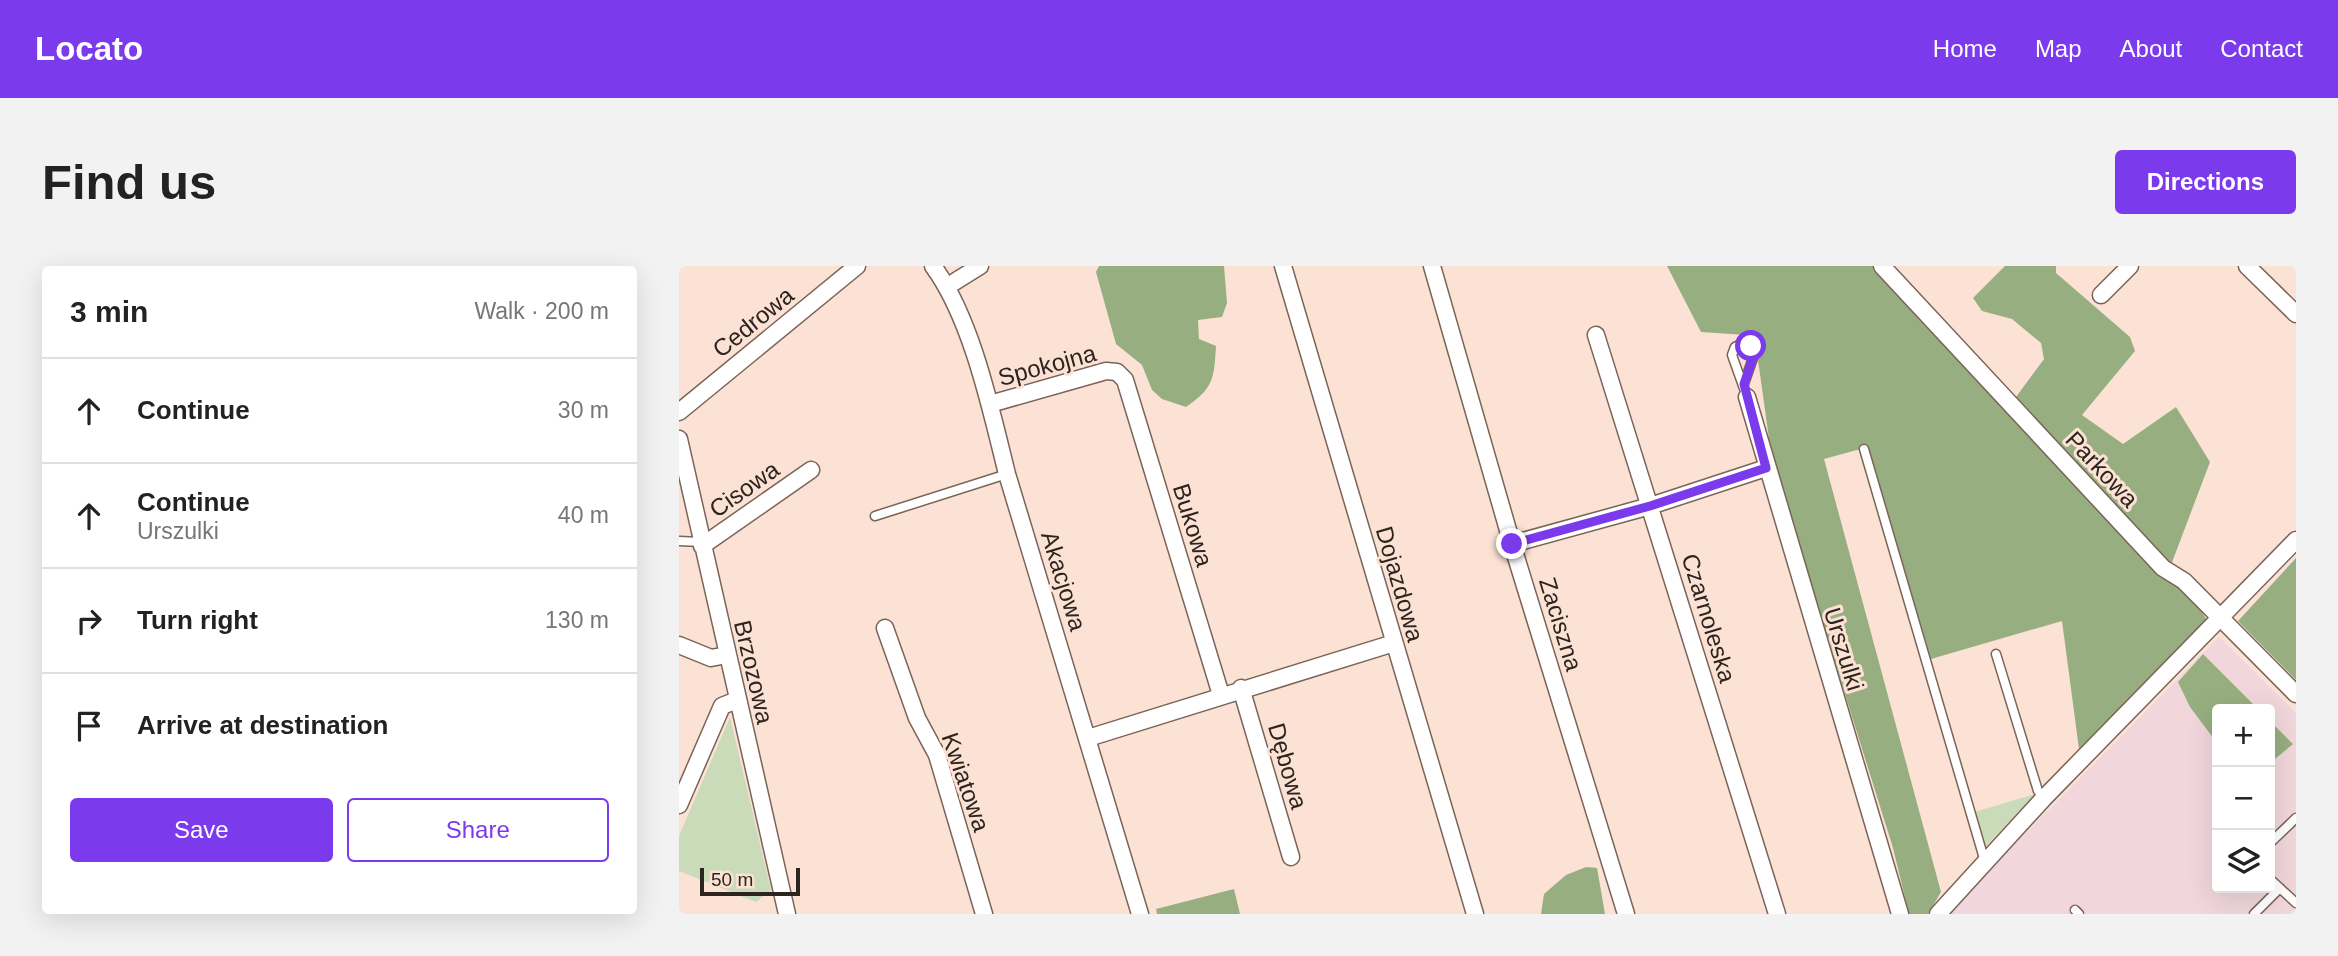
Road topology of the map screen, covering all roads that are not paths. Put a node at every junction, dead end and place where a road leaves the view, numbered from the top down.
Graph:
1 (856, 266) edge
2 (933, 266) edge
3 (980, 266) edge
4 (1283, 266) edge
5 (1432, 266) edge
6 (1882, 266) edge
7 (2130, 266) edge
8 (2248, 266) edge
9 (948, 286) junction
10 (2101, 295) dead end
11 (2296, 314) edge
12 (1596, 335) dead end
13 (1117, 372) joint
14 (1746, 391) dead end
15 (990, 404) junction
16 (679, 412) edge
17 (679, 439) edge
18 (1864, 449) dead end
19 (1766, 468) junction
20 (811, 470) dead end
21 (1007, 474) junction
22 (1650, 506) junction
23 (874, 516) dead end
24 (2296, 540) edge
25 (679, 541) edge
26 (702, 544) junction
27 (1512, 544) junction
28 (2218, 619) junction
29 (885, 628) dead end
30 (1394, 643) junction
31 (679, 645) edge
32 (1996, 654) dead end
33 (727, 655) junction
34 (1241, 688) junction
35 (2296, 694) edge
36 (1221, 695) junction
37 (737, 700) junction
38 (1089, 738) junction
39 (681, 794) edge
40 (2044, 798) junction
41 (2296, 818) edge
42 (2275, 838) edge
43 (1291, 857) dead end
44 (1985, 862) junction
45 (2275, 884) edge
46 (2280, 888) junction
47 (2296, 903) edge
48 (787, 914) edge
49 (984, 914) edge
50 (1140, 914) edge
51 (1475, 914) edge
52 (1626, 914) edge
53 (1777, 914) edge
54 (1900, 914) edge
55 (1938, 914) edge
56 (2254, 914) edge

1 - 16 street, Cedrowa
2 - 9 street, Akacjowa
3 - 9 street
4 - 30 street, Dojazdowa
5 - 27 street, Zaciszna
6 - 28 street, Parkowa
7 - 10 street
8 - 11 street
9 - 15 street, Akacjowa
12 - 22 street, Czarnoleska
13 - 15 street, Spokojna
13 - 36 street, Bukowa
14 - 19 street, Urszulki
15 - 21 street, Akacjowa
17 - 26 street, Brzozowa
18 - 44 lane
19 - 22 street
19 - 54 street, Urszulki
20 - 26 street, Cisowa
21 - 23 lane
21 - 38 street, Akacjowa
22 - 27 street
22 - 53 street, Czarnoleska
24 - 28 street
25 - 26 lane
26 - 33 street, Brzozowa
27 - 52 street, Zaciszna
28 - 35 street, Parkowa
28 - 40 street
29 - 49 street, Kwiatowa
30 - 34 street
30 - 51 street, Dojazdowa
31 - 33 street
32 - 40 lane
33 - 37 street, Brzozowa
34 - 36 street
34 - 43 street, Dębowa
36 - 38 street
37 - 39 street
37 - 48 street, Brzozowa
38 - 50 street, Akacjowa
40 - 44 street
41 - 42 lane
44 - 55 street
45 - 46 lane
46 - 47 lane
46 - 56 lane

